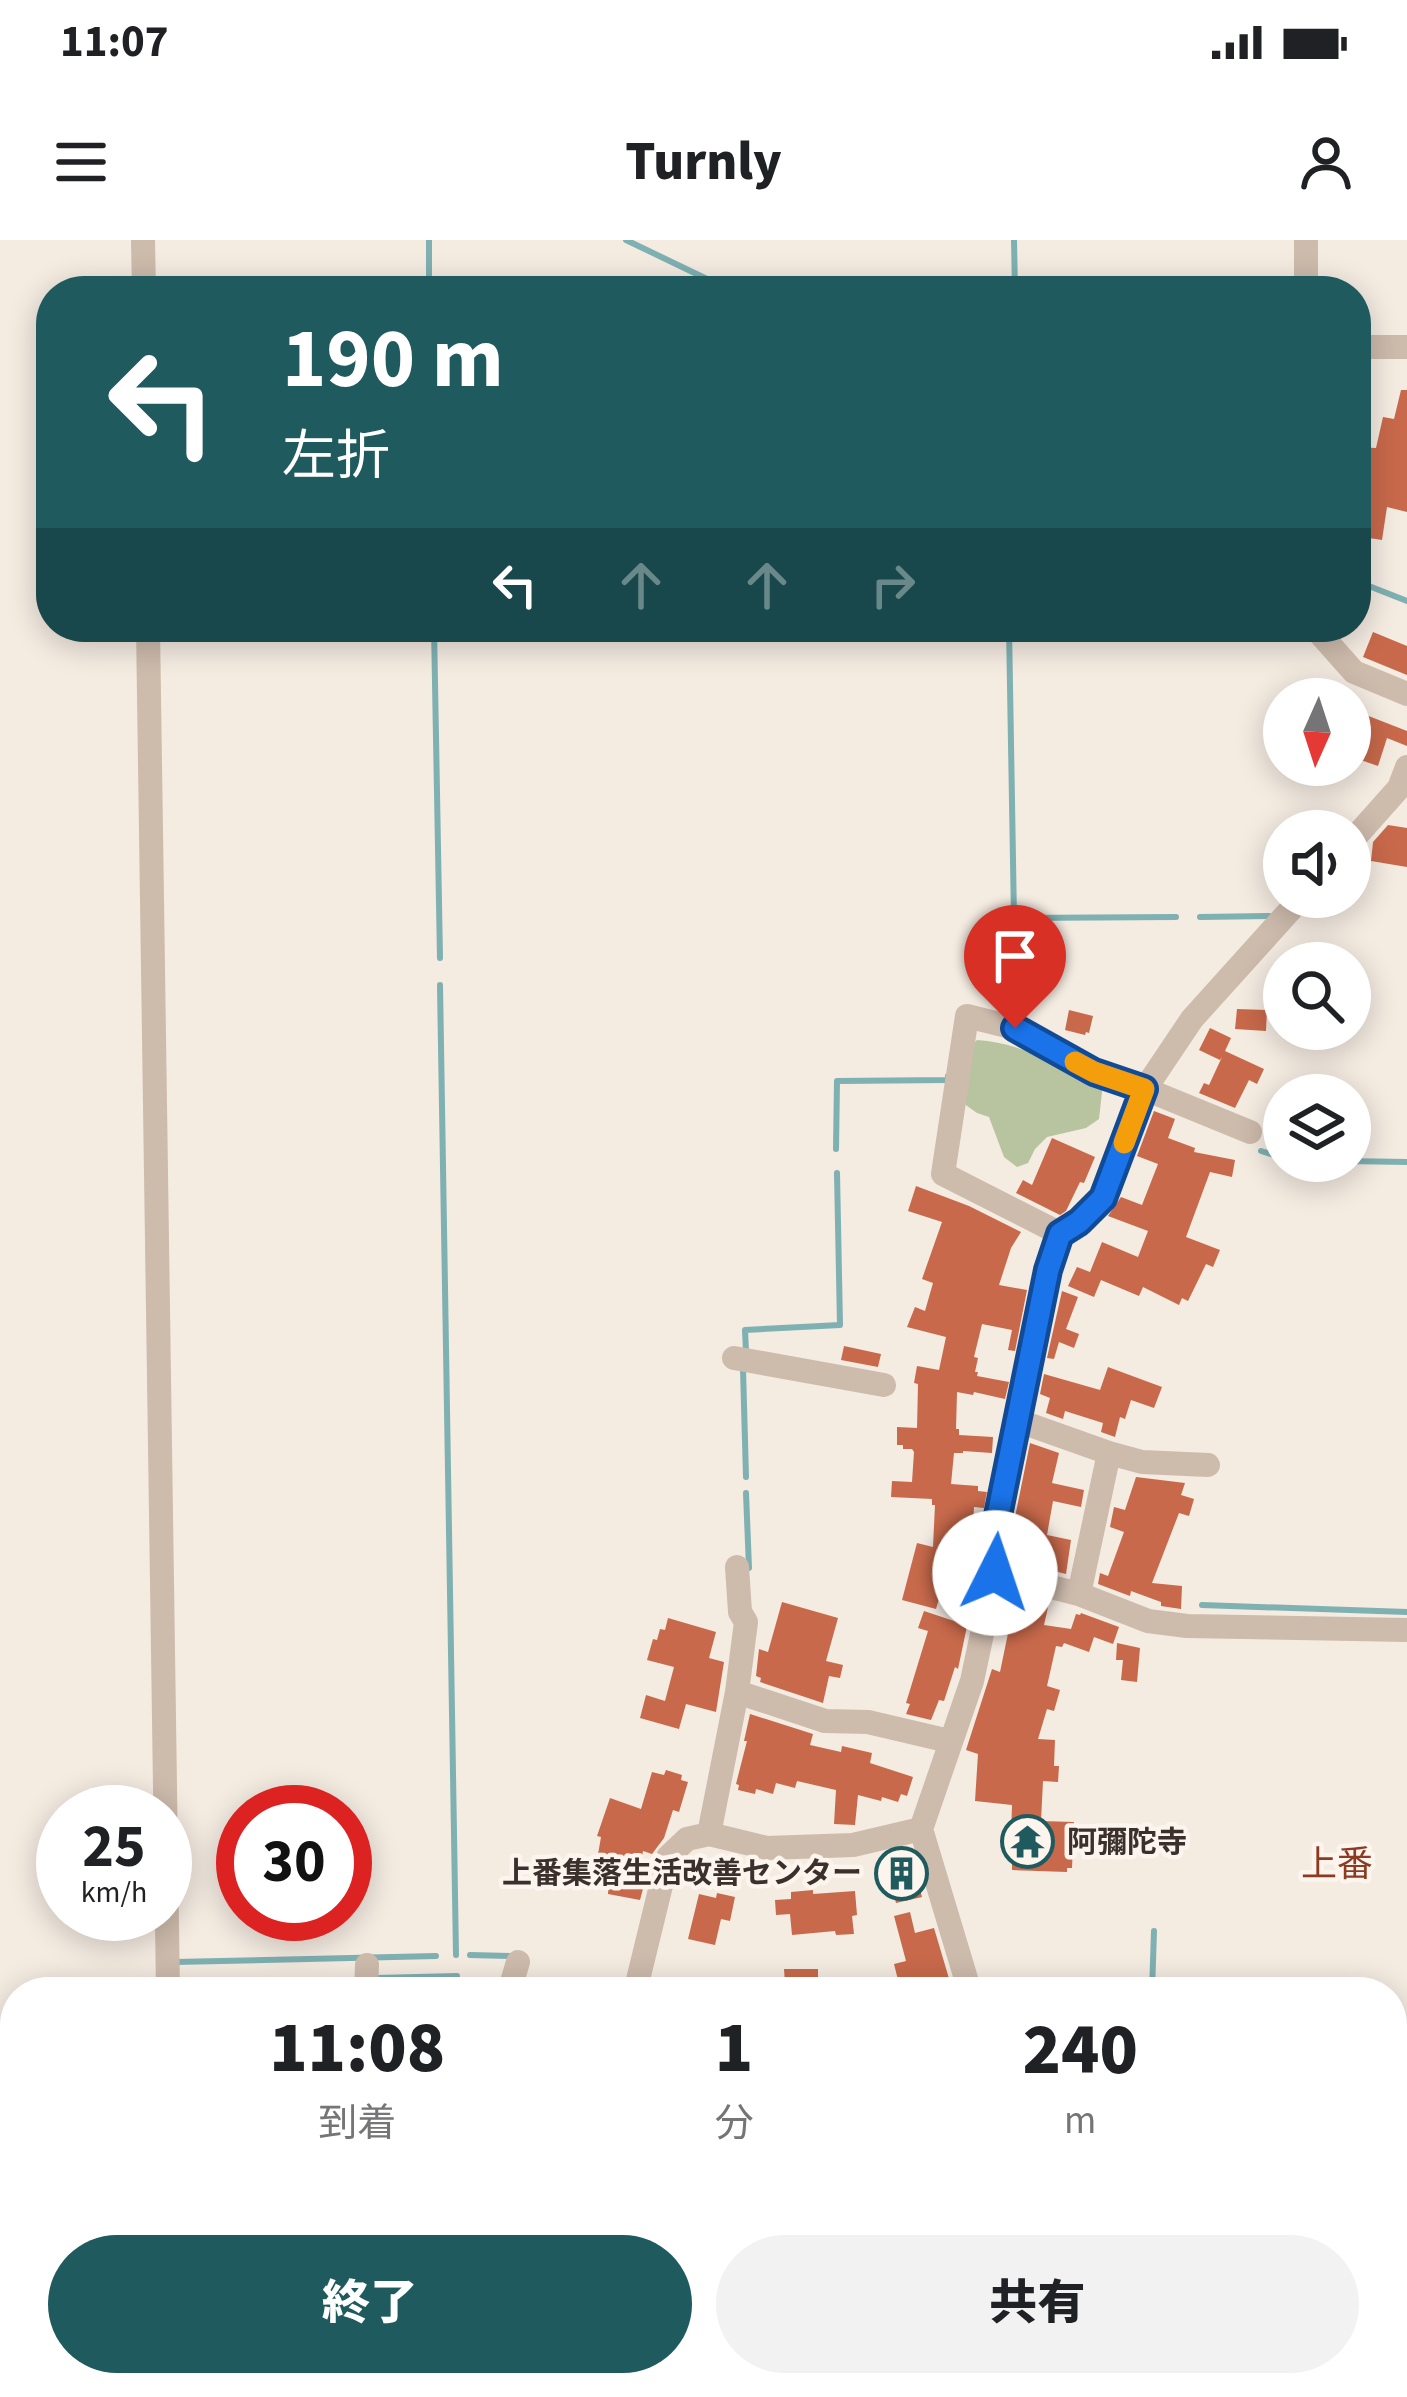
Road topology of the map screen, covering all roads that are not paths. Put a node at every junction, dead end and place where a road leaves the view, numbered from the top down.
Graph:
1 (143, 240) edge
2 (1306, 240) edge
3 (144, 276) edge
4 (1306, 276) edge
5 (1371, 347) edge
6 (1407, 347) edge
7 (148, 642) edge
8 (1327, 642) edge
9 (1407, 694) edge
10 (1404, 782) edge
11 (1371, 819) edge
12 (1283, 918) edge
13 (1144, 1089) junction
14 (1250, 1132) dead end
15 (1060, 1234) junction
16 (734, 1358) dead end
17 (884, 1385) dead end
18 (1018, 1420) junction
19 (1109, 1453) junction
20 (1208, 1465) dead end
21 (737, 1568) dead end
22 (995, 1573) junction
23 (1079, 1594) junction
24 (1407, 1630) edge
25 (737, 1692) junction
26 (950, 1742) junction
27 (921, 1829) junction
28 (709, 1834) junction
29 (518, 1962) dead end
30 (367, 1965) dead end
31 (168, 1977) edge
32 (367, 1977) edge
33 (514, 1977) edge
34 (639, 1977) edge
35 (965, 1977) edge

1 - 3 street
2 - 4 street
5 - 6 street
7 - 31 street
8 - 9 street
10 - 11 street
12 - 13 street
13 - 14 street
13 - 15 street
13 - 15 street
15 - 18 street
16 - 17 street
18 - 19 street
18 - 22 street
19 - 20 street
19 - 23 street
21 - 25 street
22 - 23 street
22 - 26 street
23 - 24 street
25 - 26 street
25 - 28 street
26 - 27 street
27 - 28 street
27 - 35 street
28 - 34 street
29 - 33 street
30 - 32 street

